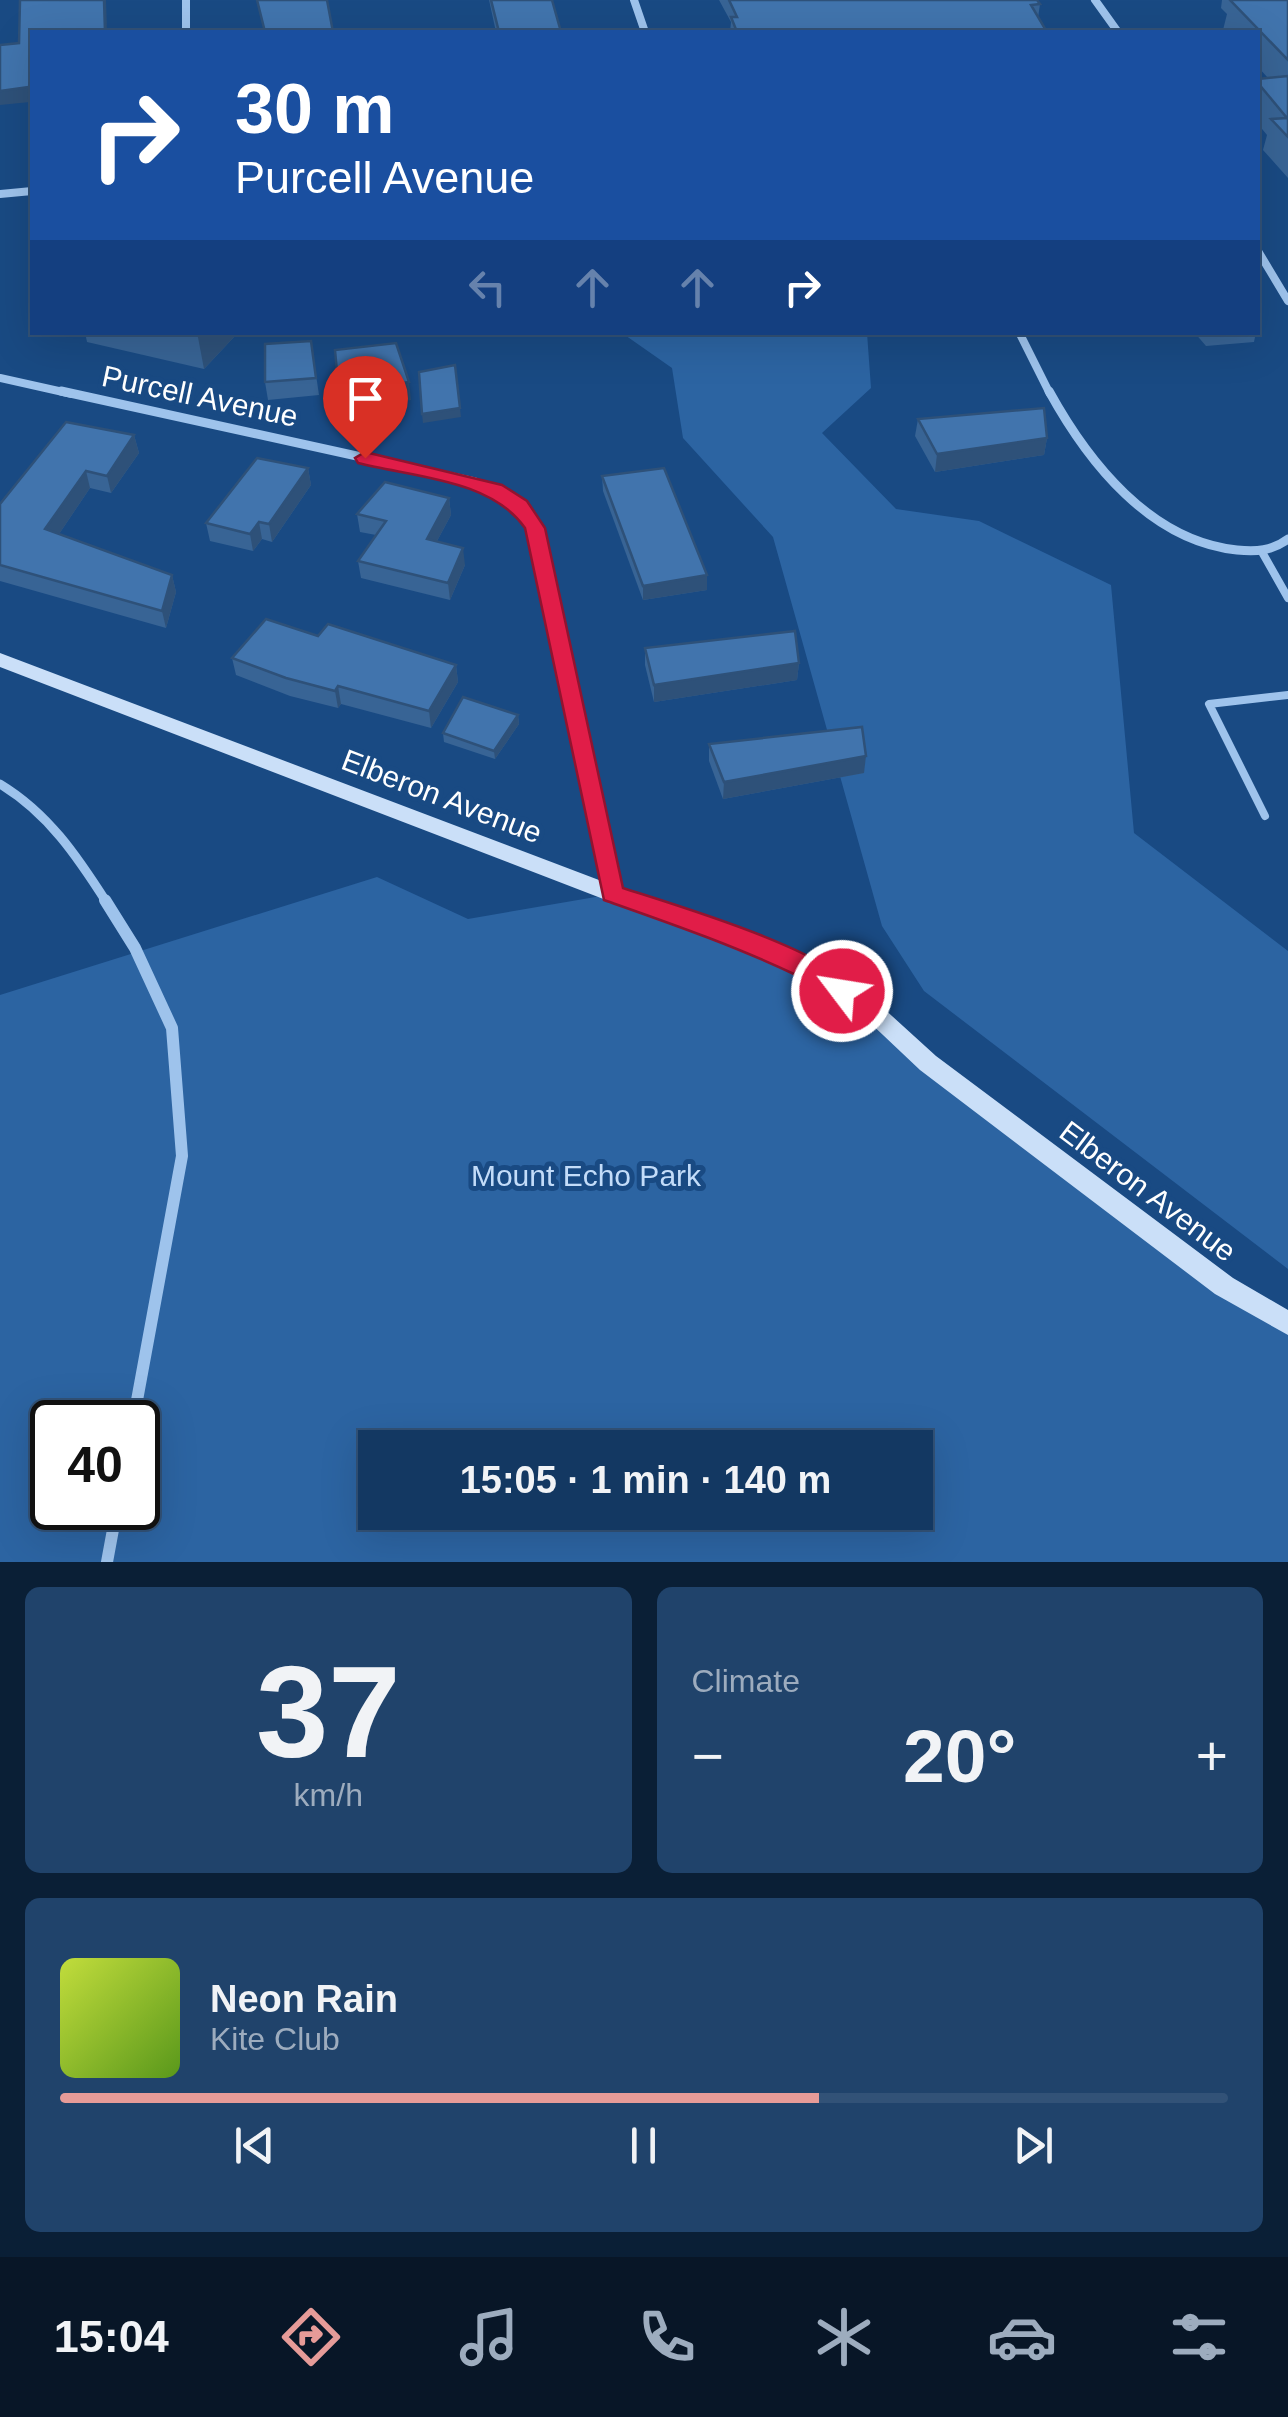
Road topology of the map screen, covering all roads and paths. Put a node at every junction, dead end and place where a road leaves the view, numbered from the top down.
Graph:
1 (186, 0) edge
2 (634, 0) edge
3 (1096, 0) edge
4 (186, 30) edge
5 (644, 30) edge
6 (1117, 30) edge
7 (30, 191) edge
8 (0, 194) edge
9 (1260, 254) edge
10 (1288, 301) edge
11 (1020, 335) edge
12 (0, 378) edge
13 (1286, 542) edge
14 (1262, 552) junction
15 (1288, 598) edge
16 (0, 660) edge
17 (1288, 695) edge
18 (0, 784) edge
19 (1265, 816) dead end
20 (613, 894) junction
21 (1288, 1323) edge
22 (137, 1400) edge
23 (113, 1530) edge
24 (108, 1562) edge

1 - 4 street
2 - 5 street
3 - 6 street
7 - 8 street
9 - 10 street
11 - 14 street
12 - 20 street, Purcell Avenue
13 - 14 street
14 - 15 lane
16 - 20 street, Elberon Avenue
17 - 19 lane
18 - 22 street
20 - 21 street, Elberon Avenue
23 - 24 street

